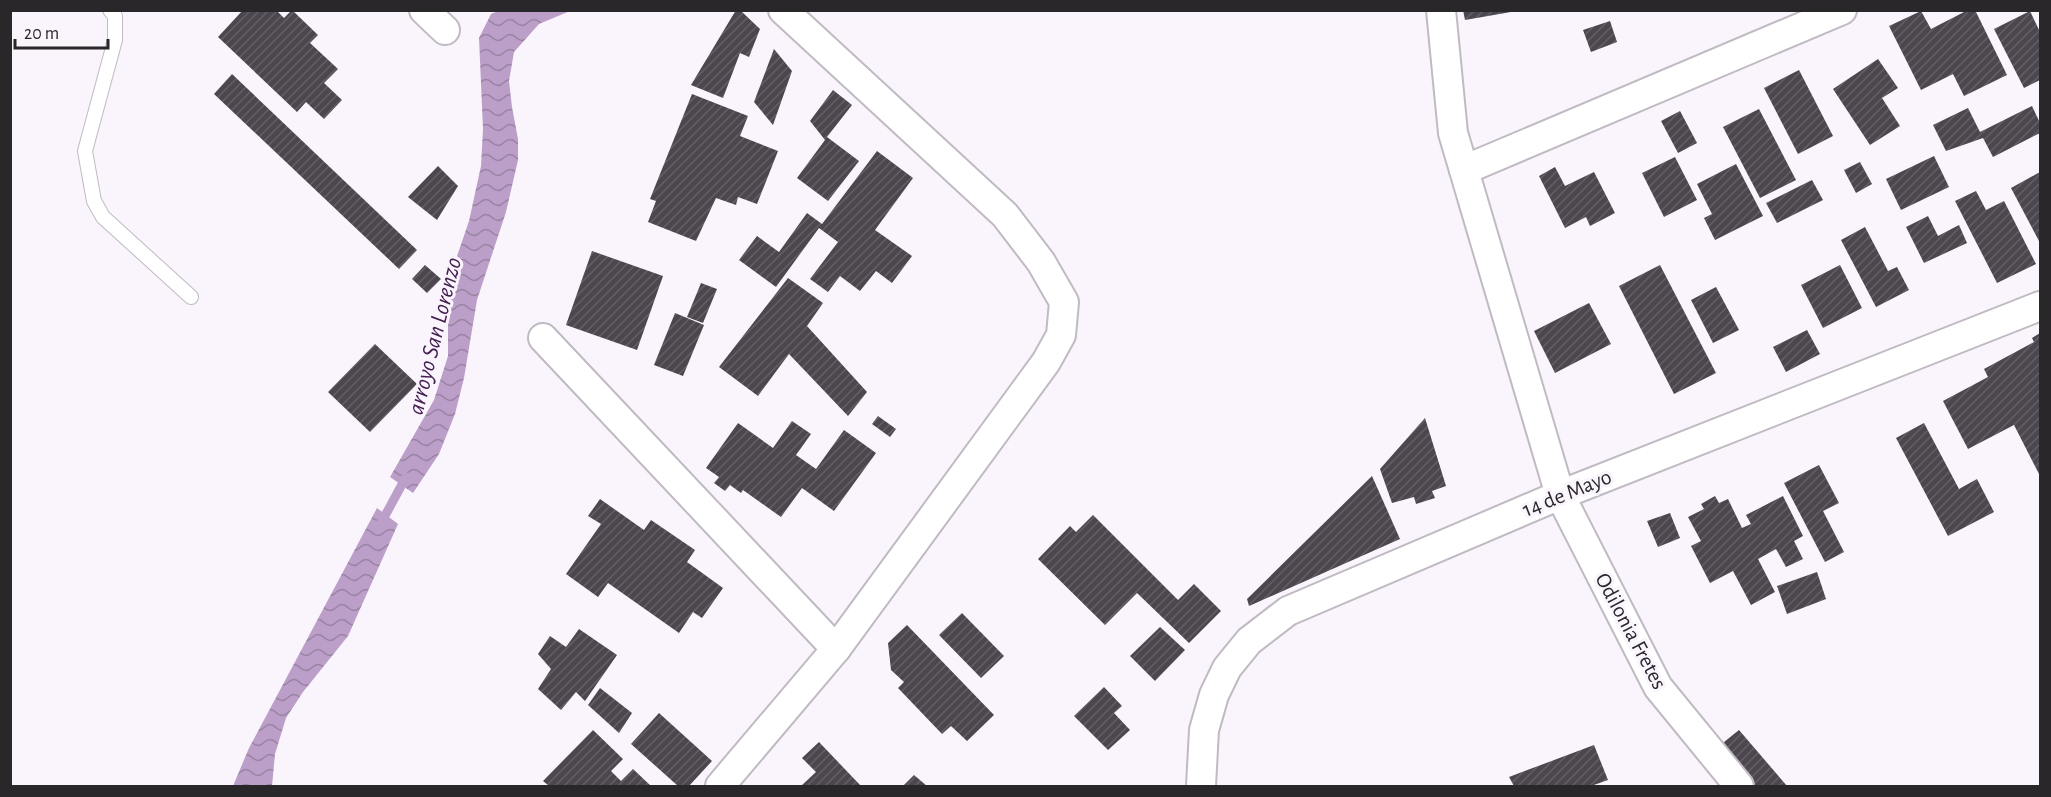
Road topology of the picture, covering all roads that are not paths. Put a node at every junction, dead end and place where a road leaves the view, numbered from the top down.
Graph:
1 (110, 10) edge
2 (424, 10) edge
3 (783, 10) edge
4 (1441, 10) edge
5 (1842, 10) edge
6 (445, 30) dead end
7 (1464, 170) junction
8 (191, 297) dead end
9 (2040, 306) edge
10 (543, 338) dead end
11 (1560, 495) junction
12 (836, 649) junction
13 (720, 786) edge
14 (1201, 786) edge
15 (1739, 786) edge

1 - 8 lane
2 - 6 street
3 - 12 street
4 - 7 street, Odilonia Fretes
5 - 7 street
7 - 11 street, Odilonia Fretes
9 - 11 street, 14 de Mayo
10 - 12 street
11 - 14 street, 14 de Mayo
11 - 15 street, Odilonia Fretes
12 - 13 street

